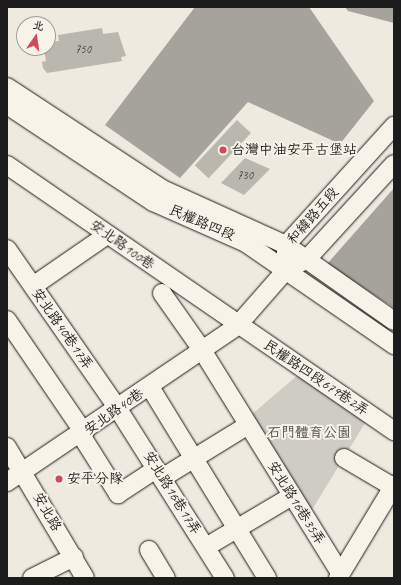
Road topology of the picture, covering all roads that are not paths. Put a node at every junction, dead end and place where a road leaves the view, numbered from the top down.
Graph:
1 (7, 87) edge
2 (7, 105) edge
3 (394, 126) edge
4 (394, 164) edge
5 (7, 165) edge
6 (107, 235) junction
7 (286, 245) junction
8 (7, 249) edge
9 (306, 260) junction
10 (286, 270) junction
11 (33, 286) junction
12 (162, 293) dead end
13 (7, 320) edge
14 (394, 321) edge
15 (237, 326) junction
16 (394, 345) edge
17 (202, 350) junction
18 (150, 387) junction
19 (118, 409) junction
20 (248, 425) junction
21 (394, 431) edge
22 (82, 434) junction
23 (8, 449) edge
24 (344, 458) dead end
25 (194, 459) junction
26 (25, 473) junction
27 (159, 474) junction
28 (7, 482) edge
29 (394, 486) edge
30 (292, 496) junction
31 (389, 506) edge
32 (237, 529) junction
33 (206, 548) junction
34 (149, 550) dead end
35 (74, 557) junction
36 (339, 576) edge
37 (32, 578) edge
38 (85, 578) edge
39 (166, 578) edge
40 (225, 578) edge
41 (267, 578) edge

1 - 7 street, 民權路四段
2 - 10 street, 民權路四段
3 - 7 street, 和緯路五段
4 - 9 street, 和緯路五段
5 - 6 street, 安北路100巷
6 - 11 street
6 - 15 street, 安北路100巷
7 - 9 street, 民權路四段
7 - 10 street, 和緯路五段
8 - 11 street, 安北路40巷17弄
9 - 10 street, 和緯路五段
9 - 14 street, 民權路四段
10 - 15 street, 安北路40巷
10 - 16 street, 民權路四段
11 - 19 street, 安北路40巷17弄
12 - 17 street
13 - 22 street
15 - 17 street, 安北路40巷
15 - 21 street, 民權路四段679巷2弄
17 - 18 street, 安北路40巷
17 - 20 street, 安北路16巷35弄
18 - 19 street, 安北路40巷
18 - 25 street
19 - 22 street, 安北路40巷
19 - 27 street, 安北路16巷17弄
20 - 25 street
20 - 30 street, 安北路16巷35弄
22 - 26 street, 安北路40巷
22 - 27 street
23 - 26 street, 安北路
24 - 29 street
25 - 27 street
25 - 32 street
26 - 28 street, 安北路40巷
26 - 35 street, 安北路
27 - 33 street, 安北路16巷17弄
29 - 31 street
30 - 32 street
30 - 36 street, 安北路16巷35弄
31 - 36 street
32 - 33 street
32 - 41 street
33 - 40 street, 安北路16巷17弄
34 - 39 street
35 - 37 street
35 - 38 street, 安北路

